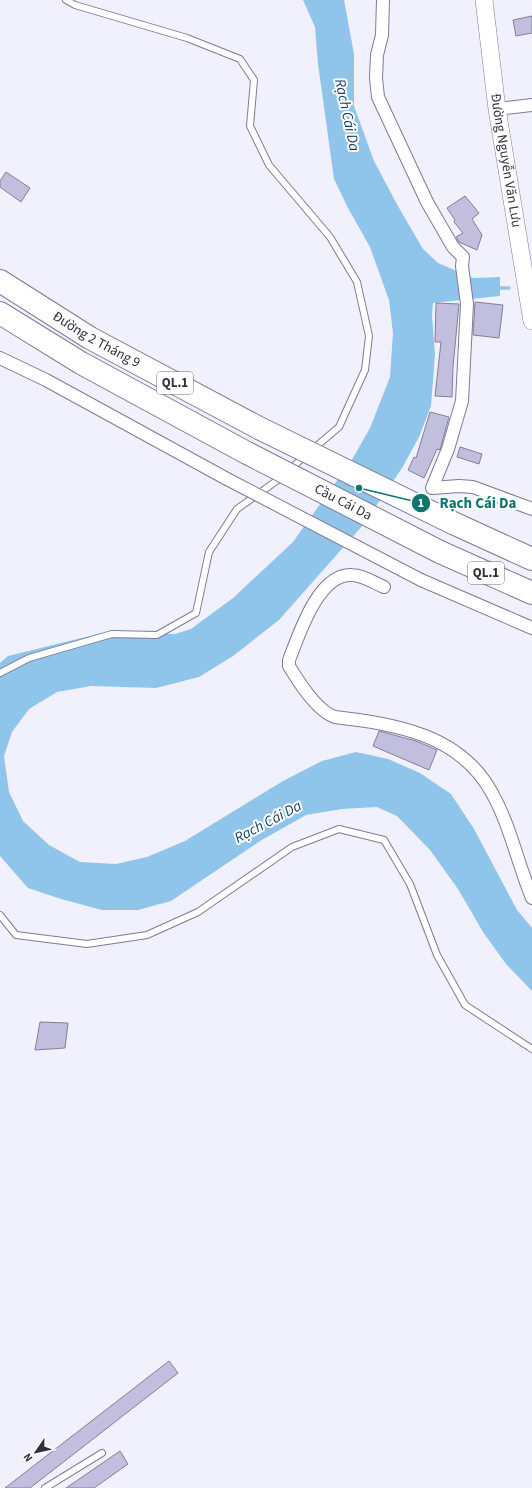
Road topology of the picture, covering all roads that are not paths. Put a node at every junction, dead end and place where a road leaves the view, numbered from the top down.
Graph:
1 (66, 0) edge
2 (383, 0) edge
3 (484, 0) edge
4 (532, 105) edge
5 (498, 109) junction
6 (526, 248) edge
7 (0, 268) edge
8 (0, 281) edge
9 (0, 313) edge
10 (0, 318) edge
11 (532, 321) edge
12 (90, 338) junction
13 (0, 358) edge
14 (81, 363) junction
15 (259, 428) joint
16 (247, 453) joint
17 (532, 509) edge
18 (532, 559) edge
19 (384, 588) dead end
20 (532, 593) edge
21 (532, 628) edge
22 (0, 673) edge
23 (532, 898) edge
24 (0, 914) edge
25 (532, 1049) edge
26 (102, 1453) dead end
27 (45, 1488) edge

1 - 22 lane
2 - 17 street
3 - 5 street, Đường Nguyễn Văn Lưu
4 - 5 street
5 - 6 street, Đường Nguyễn Văn Lưu
6 - 11 street, Đường Nguyễn Văn Lưu
7 - 12 highway
8 - 12 highway, Đường 2 Tháng 9 / QL.1
9 - 14 highway, Đường 2 Tháng 9 / QL.1
10 - 14 highway
12 - 15 highway, Đường 2 Tháng 9 / QL.1
13 - 21 street, bridge
14 - 16 highway, Đường 2 Tháng 9 / QL.1
15 - 18 highway, Cầu Cái Da / QL.1, bridge
16 - 20 highway, Cầu Cái Da / QL.1, bridge
19 - 23 street
24 - 25 lane
26 - 27 lane

